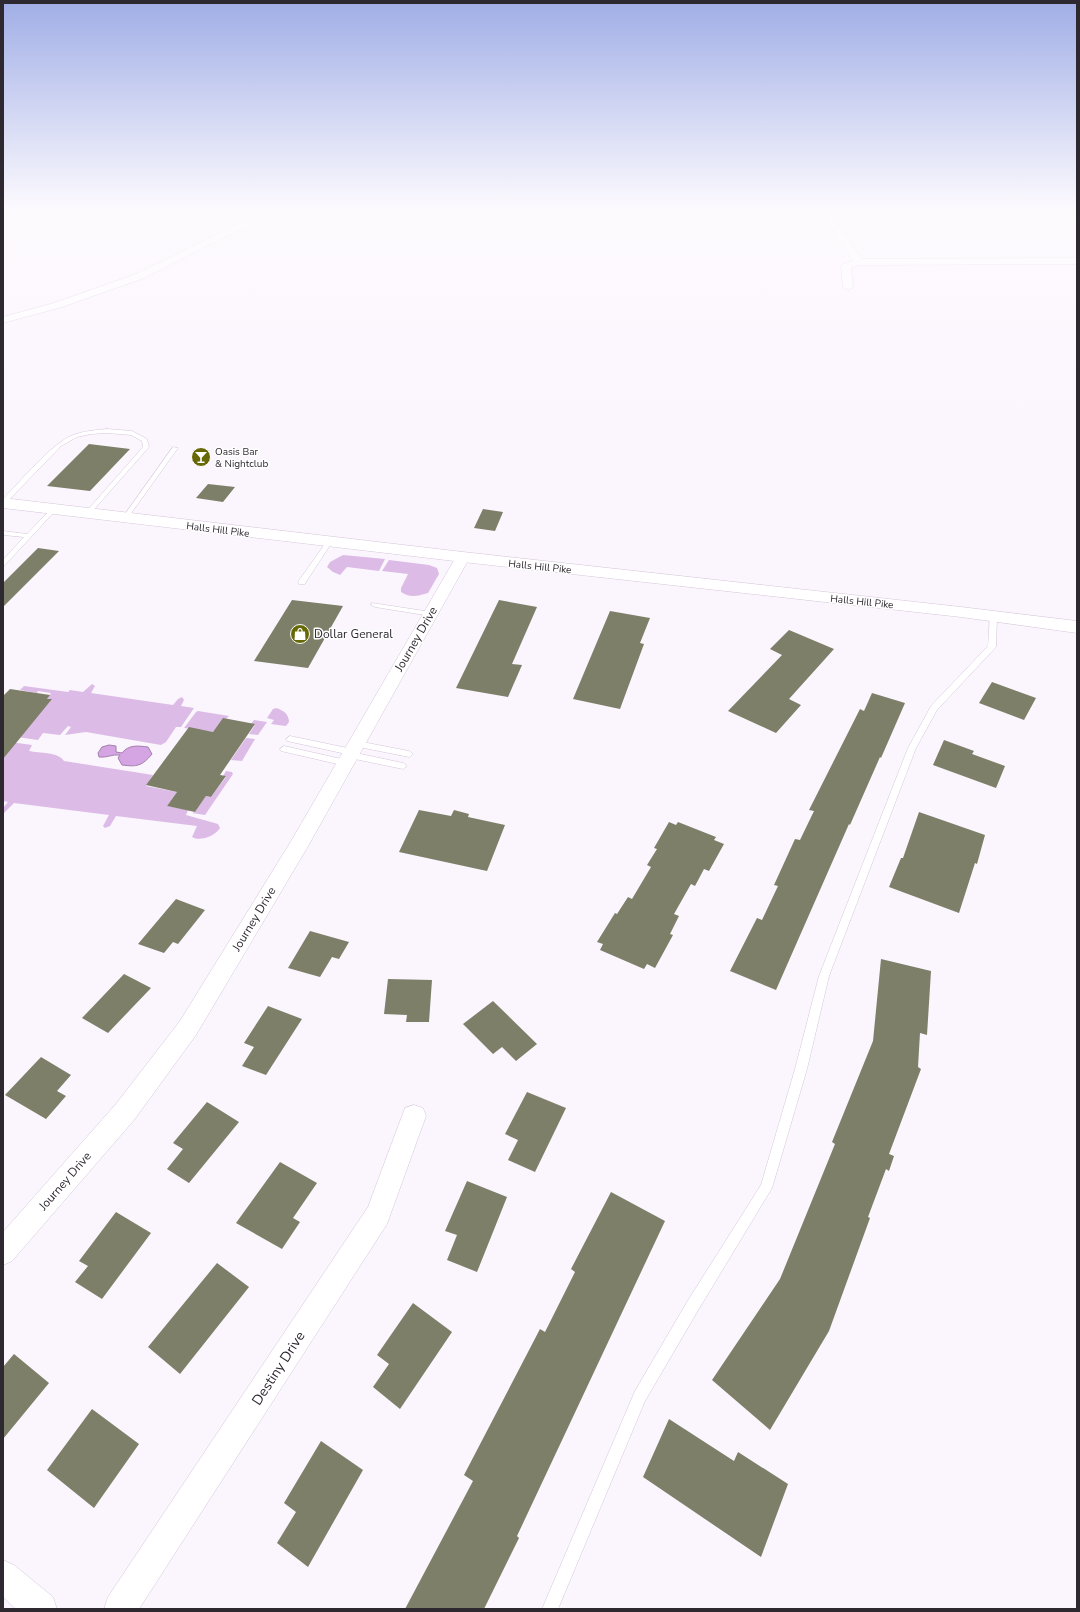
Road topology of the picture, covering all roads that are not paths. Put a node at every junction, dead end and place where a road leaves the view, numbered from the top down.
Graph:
1 (111, 286) edge
2 (3, 320) edge
3 (175, 448) dead end
4 (3, 503) edge
5 (54, 509) junction
6 (88, 513) junction
7 (125, 518) junction
8 (3, 533) edge
9 (29, 536) junction
10 (329, 542) junction
11 (463, 557) junction
12 (3, 564) edge
13 (302, 582) dead end
14 (375, 606) dead end
15 (431, 614) junction
16 (993, 617) junction
17 (1077, 627) edge
18 (290, 739) dead end
19 (284, 749) dead end
20 (351, 754) junction
21 (409, 754) dead end
22 (403, 766) dead end
23 (414, 1116) dead end
24 (3, 1252) edge
25 (3, 1576) edge
26 (41, 1609) edge
27 (120, 1609) edge
28 (550, 1609) edge

1 - 2 street
3 - 7 lane
4 - 5 street, Halls Hill Pike
4 - 6 lane
5 - 6 street, Halls Hill Pike
5 - 9 lane
6 - 7 street, Halls Hill Pike
7 - 10 street, Halls Hill Pike
8 - 9 lane
9 - 12 lane
10 - 11 street, Halls Hill Pike
10 - 13 lane
11 - 15 street, Journey Drive
11 - 16 street, Halls Hill Pike
14 - 15 lane
15 - 20 street, Journey Drive
16 - 17 street, Halls Hill Pike
16 - 28 lane
18 - 20 lane
19 - 20 lane
20 - 21 lane
20 - 22 lane
20 - 24 street, Journey Drive
23 - 27 street, Destiny Drive
25 - 26 street

